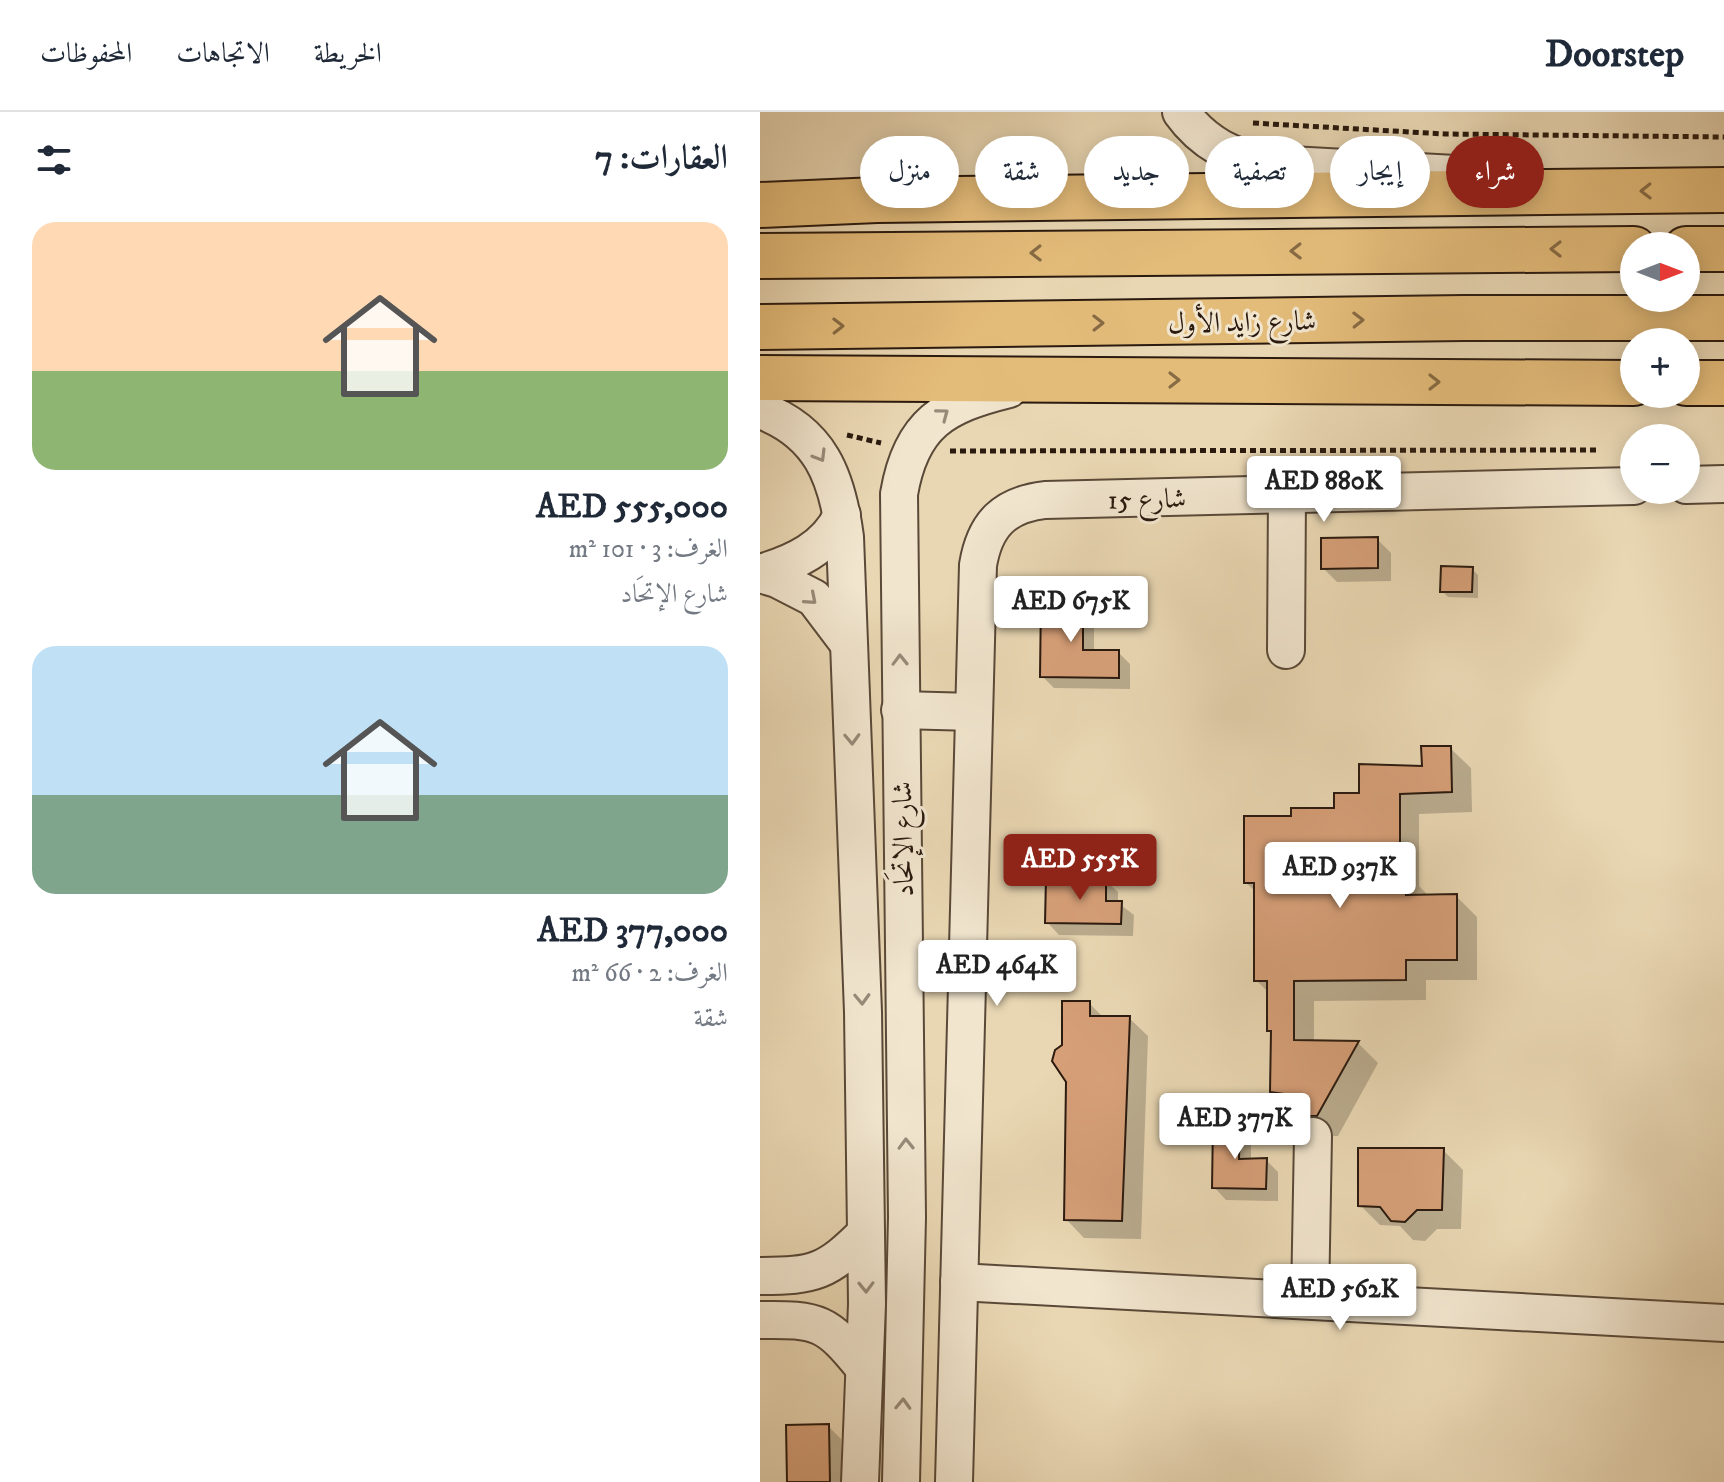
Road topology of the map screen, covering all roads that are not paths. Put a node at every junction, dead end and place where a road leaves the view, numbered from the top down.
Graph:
1 (1181, 112) edge
2 (1446, 173) edge
3 (1724, 190) edge
4 (1544, 193) edge
5 (1446, 194) edge
6 (760, 205) edge
7 (1620, 249) edge
8 (1700, 249) edge
9 (1724, 249) edge
10 (760, 256) edge
11 (1724, 318) edge
12 (760, 327) edge
13 (760, 378) edge
14 (1044, 380) junction
15 (1620, 383) edge
16 (1700, 383) edge
17 (1724, 383) edge
18 (760, 410) edge
19 (1724, 484) edge
20 (1700, 485) edge
21 (1620, 486) edge
22 (1287, 494) junction
23 (842, 515) junction
24 (760, 574) edge
25 (848, 643) junction
26 (1286, 650) dead end
27 (900, 710) junction
28 (974, 712) junction
29 (1313, 1136) dead end
30 (866, 1233) junction
31 (760, 1276) edge
32 (959, 1282) junction
33 (1310, 1300) junction
34 (760, 1320) edge
35 (1724, 1323) edge
36 (864, 1368) junction
37 (860, 1482) edge
38 (901, 1482) edge
39 (954, 1482) edge

1 - 2 street
3 -> 4 main road
5 - 6 main road
7 -> 10 main road
8 - 9 main road
12 -> 11 main road, شارع زايد الأول
13 - 14 main road
14 -> 15 main road
27 -> 14 street, شارع الإتحَاد
16 - 17 main road
18 -> 23 street, شارع الإتحَاد
19 - 20 street
21 - 22 street, شارع 15
22 - 26 street
22 - 28 street, شارع 15
23 - 24 street
23 - 25 street, شارع الإتحَاد
24 -> 25 street
25 -> 30 street, شارع الإتحَاد
27 - 28 street
38 -> 27 street, شارع الإتحَاد
28 - 32 street
29 - 33 street
30 - 31 street
30 -> 36 street, شارع الإتحَاد
32 - 33 street
32 - 39 street
33 - 35 street
34 - 36 street
36 - 37 street, شارع الإتحَاد

